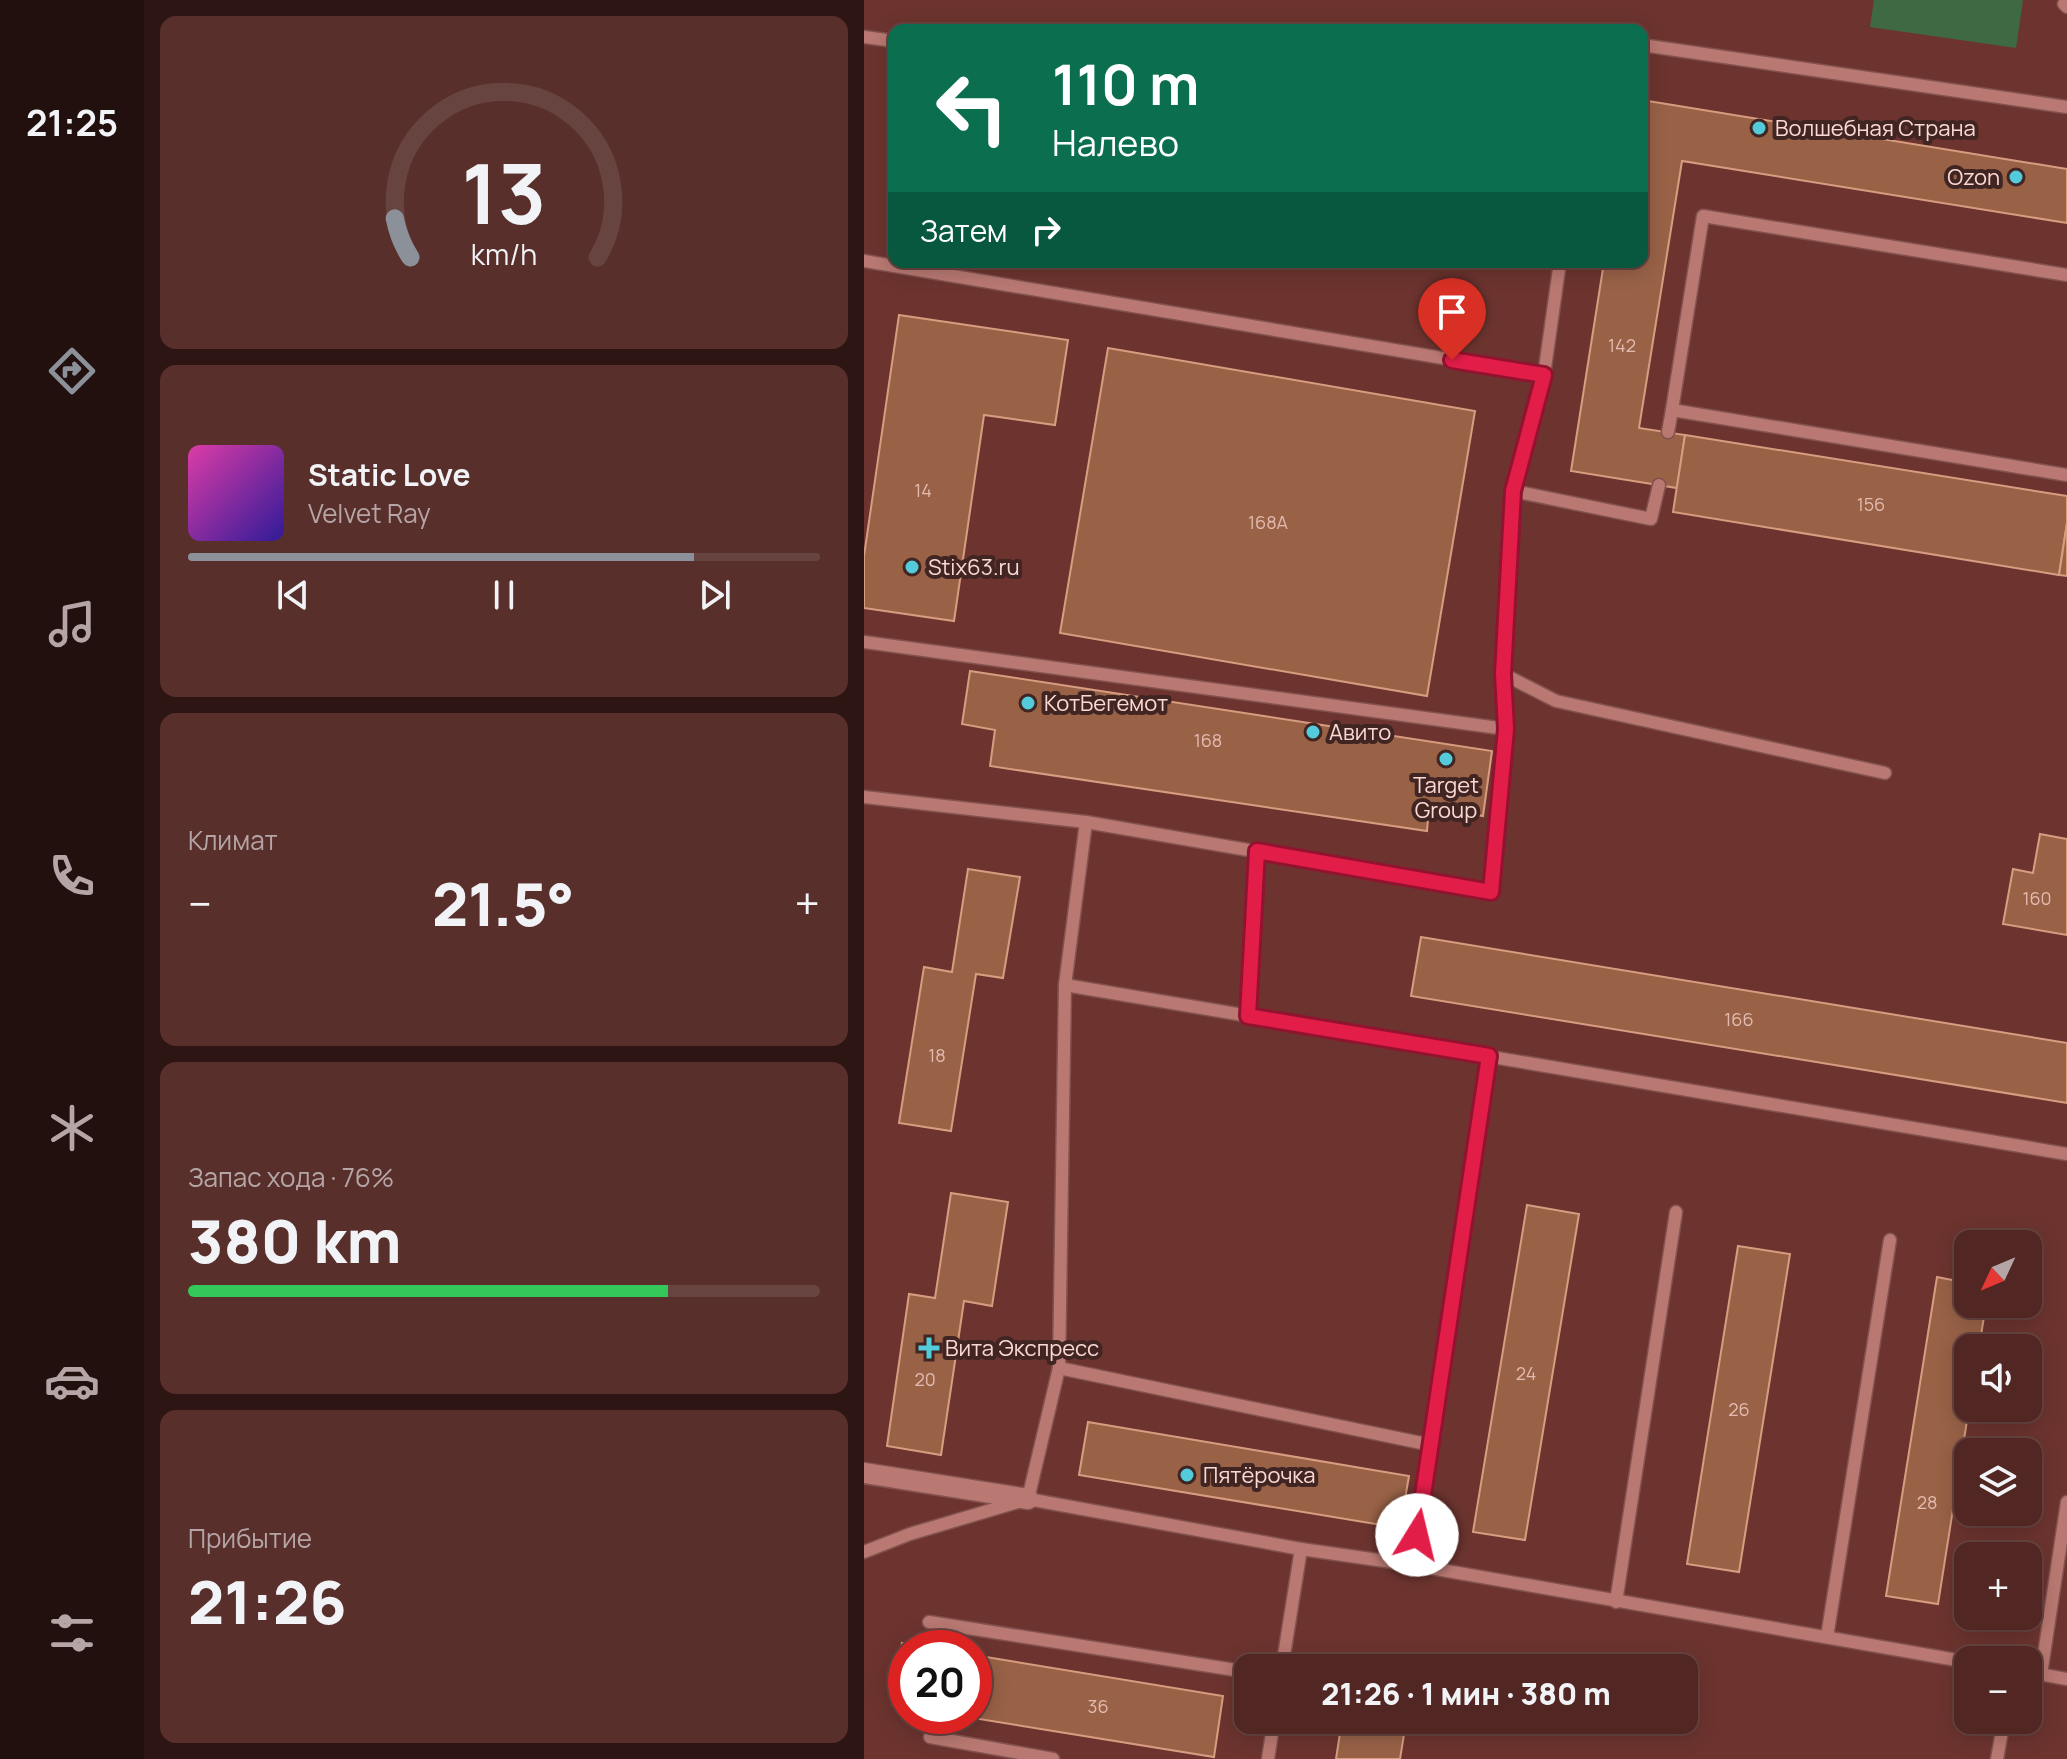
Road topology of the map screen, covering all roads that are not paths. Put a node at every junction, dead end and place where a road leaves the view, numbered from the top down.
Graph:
1 (2066, 0) edge
2 (2067, 7) edge
3 (864, 37) edge
4 (888, 40) edge
5 (1648, 46) edge
6 (2067, 107) edge
7 (864, 261) edge
8 (888, 265) edge
9 (906, 268) edge
10 (1559, 268) edge
11 (2067, 275) edge
12 (1544, 375) junction
13 (1672, 410) junction
14 (1668, 432) dead end
15 (2067, 475) edge
16 (1659, 485) dead end
17 (1513, 491) junction
18 (864, 642) edge
19 (1503, 674) junction
20 (1506, 729) junction
21 (1885, 773) dead end
22 (864, 797) edge
23 (1086, 822) junction
24 (1257, 851) junction
25 (1065, 985) junction
26 (1248, 1016) junction
27 (1489, 1056) junction
28 (2067, 1154) edge
29 (1676, 1212) dead end
30 (1890, 1240) dead end
31 (1059, 1368) junction
32 (1431, 1445) junction
33 (864, 1473) edge
34 (1028, 1499) junction
35 (2067, 1502) edge
36 (1301, 1549) junction
37 (864, 1552) edge
38 (1413, 1565) junction
39 (1616, 1602) junction
40 (929, 1622) dead end
41 (1827, 1637) junction
42 (2039, 1646) edge
43 (1284, 1654) edge
44 (1954, 1660) edge
45 (1234, 1670) edge
46 (2042, 1674) edge
47 (2067, 1679) edge
48 (1272, 1734) edge
49 (2001, 1734) edge
50 (930, 1737) dead end
51 (1053, 1759) edge
52 (1268, 1759) edge
53 (1997, 1759) edge

1 - 2 lane
3 - 4 lane
5 - 6 lane
7 - 8 lane
9 - 12 lane
10 - 12 lane
11 - 13 lane
12 - 17 lane
13 - 14 lane
13 - 15 lane
16 - 17 lane
17 - 19 lane
18 - 20 lane
19 - 20 lane
19 - 21 lane
20 - 24 lane
22 - 23 lane
23 - 24 lane
23 - 25 lane
24 - 26 lane
25 - 26 lane
25 - 31 lane
26 - 27 lane
27 - 28 lane
27 - 32 lane
29 - 39 lane
30 - 41 lane
31 - 32 lane
31 - 34 lane
32 - 38 lane
33 - 34 street
34 - 36 lane
34 - 37 lane
35 - 42 lane
36 - 38 lane
36 - 43 lane
38 - 39 lane
39 - 41 lane
40 - 45 lane
41 - 44 lane
46 - 47 lane
48 - 52 lane
49 - 53 lane
50 - 51 lane

